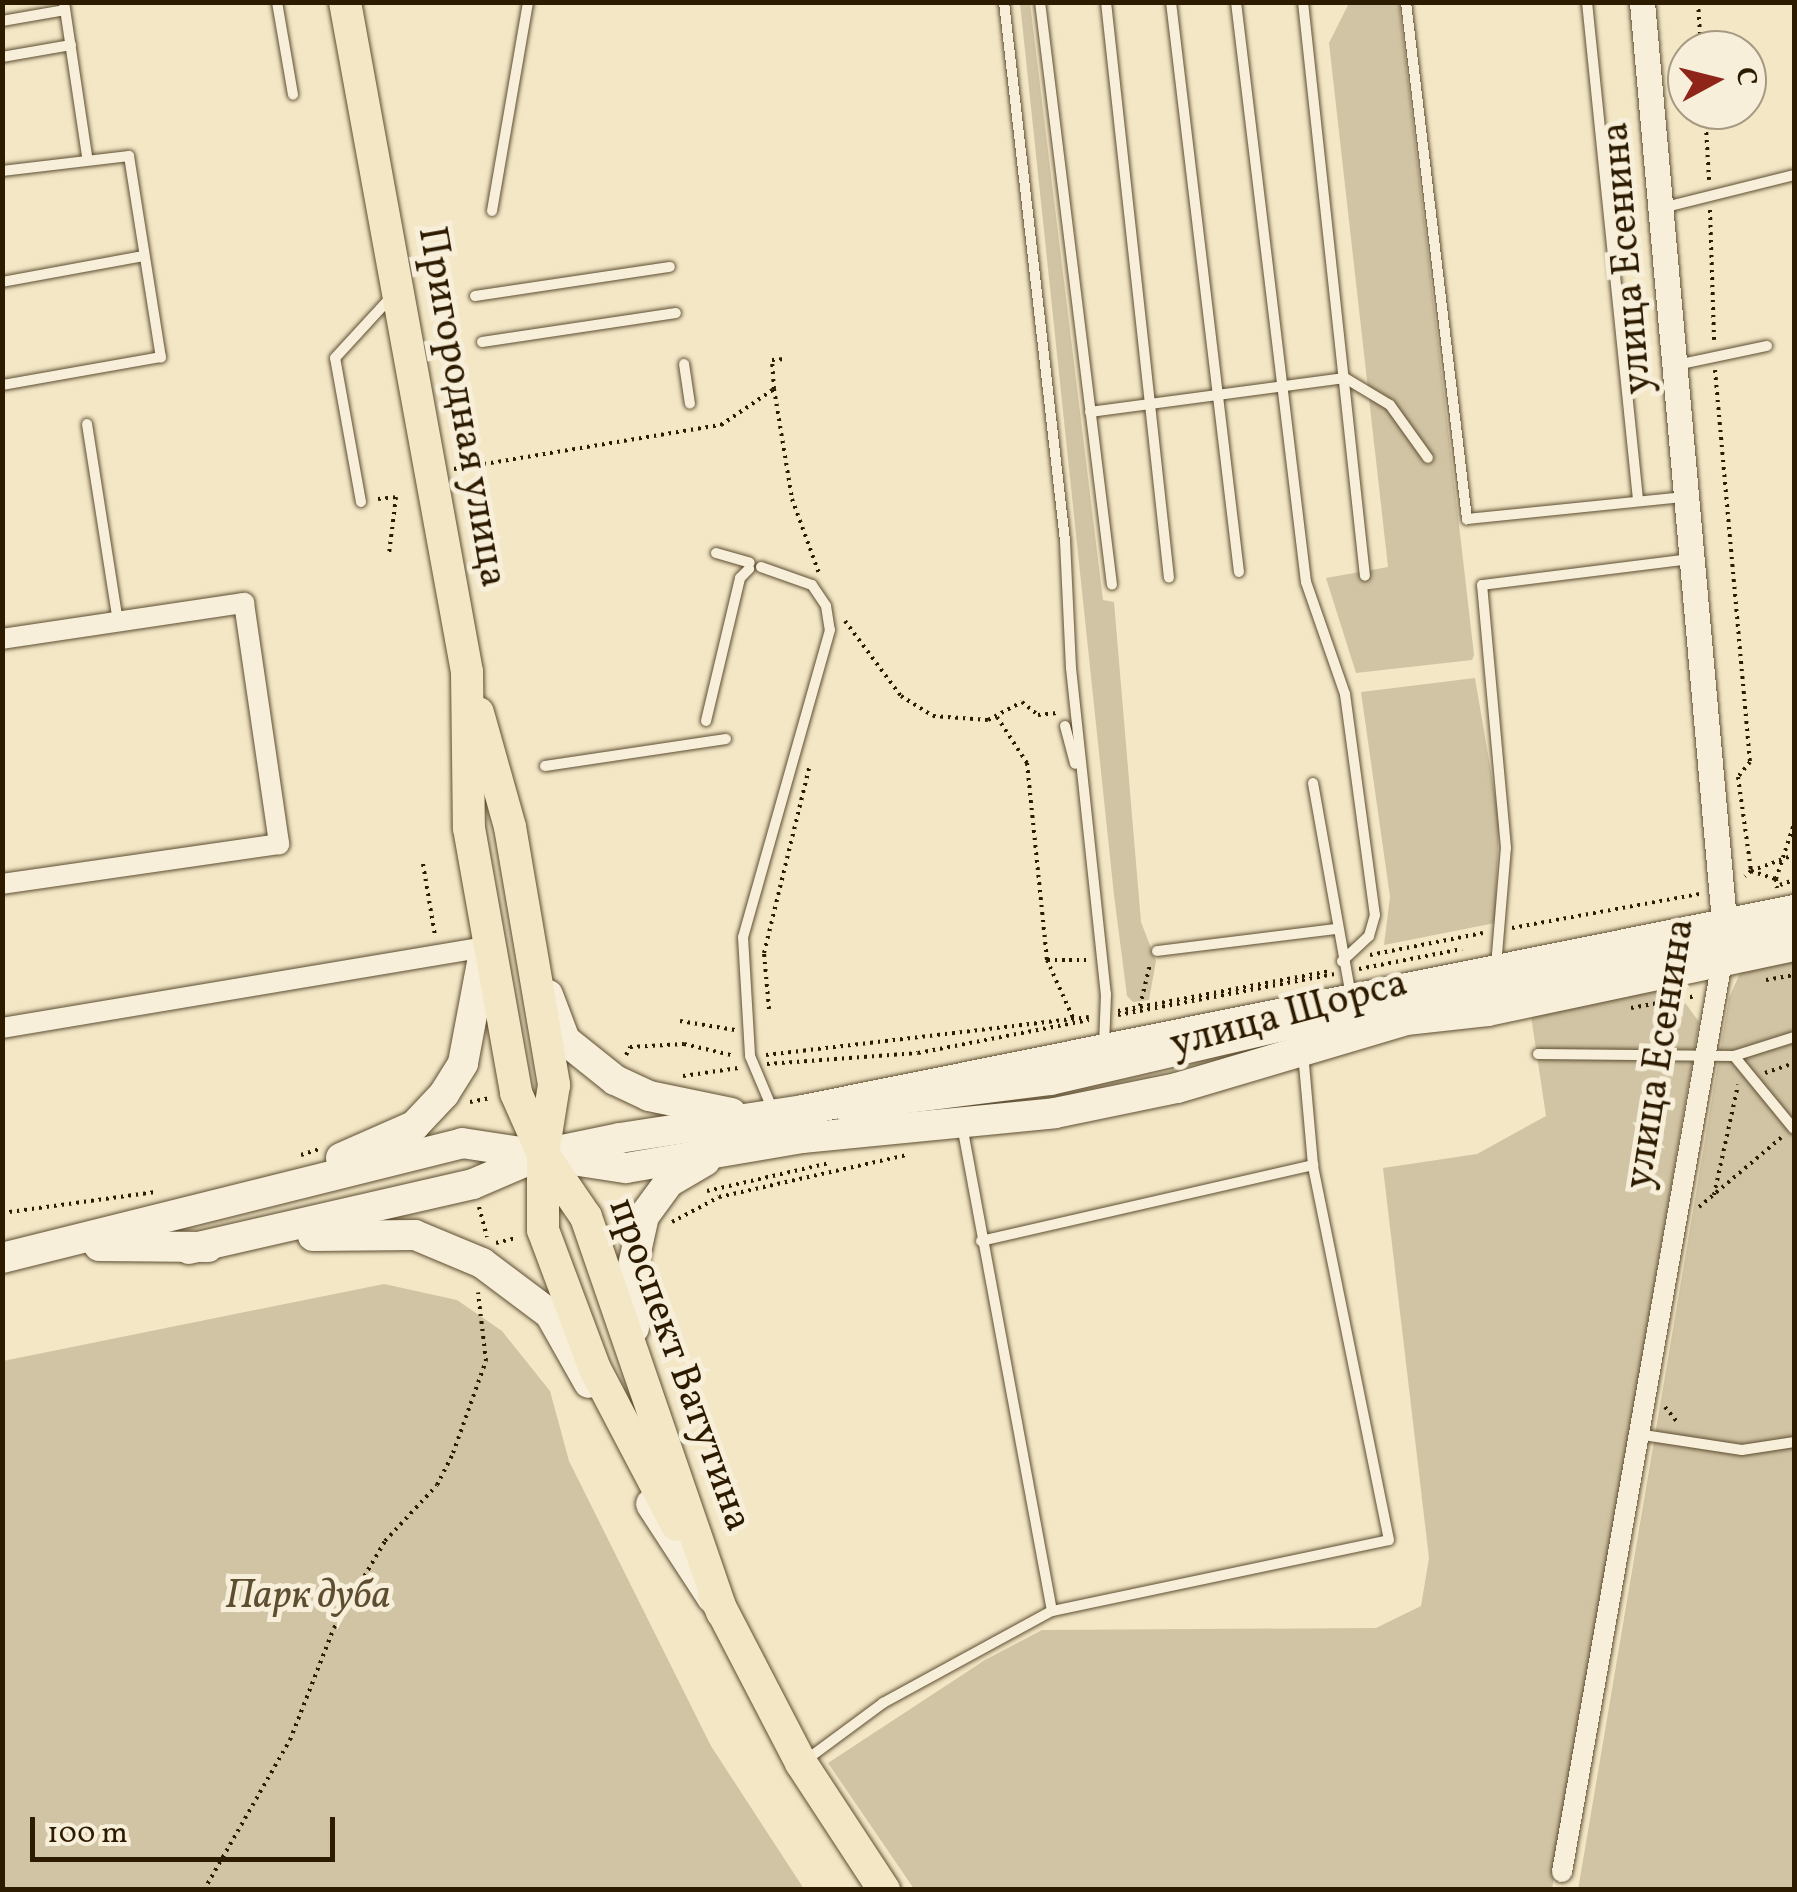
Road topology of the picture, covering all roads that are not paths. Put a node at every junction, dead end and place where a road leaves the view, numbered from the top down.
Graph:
1 (276, 2) edge
2 (345, 2) edge
3 (528, 2) edge
4 (1004, 2) edge
5 (1040, 2) edge
6 (1106, 2) edge
7 (1172, 2) edge
8 (1236, 2) edge
9 (1303, 2) edge
10 (1406, 2) edge
11 (1587, 2) edge
12 (1642, 2) edge
13 (65, 6) edge
14 (2, 21) edge
15 (71, 45) junction
16 (2, 58) edge
17 (293, 95) dead end
18 (87, 156) junction
19 (2, 171) edge
20 (1794, 175) edge
21 (1662, 208) junction
22 (492, 211) dead end
23 (142, 256) junction
24 (670, 267) dead end
25 (2, 282) edge
26 (396, 291) junction
27 (475, 296) dead end
28 (676, 313) dead end
29 (482, 342) dead end
30 (1767, 346) dead end
31 (684, 364) dead end
32 (1675, 365) junction
33 (1345, 378) junction
34 (2, 384) edge
35 (1283, 386) junction
36 (1219, 394) junction
37 (690, 404) dead end
38 (1146, 404) junction
39 (1090, 412) junction
40 (87, 424) dead end
41 (1428, 458) dead end
42 (1686, 497) junction
43 (1638, 500) junction
44 (361, 502) dead end
45 (716, 553) dead end
46 (1691, 559) junction
47 (753, 566) junction
48 (1239, 572) dead end
49 (1365, 576) dead end
50 (1169, 578) dead end
51 (1112, 585) dead end
52 (118, 622) junction
53 (2, 639) edge
54 (467, 672) junction
55 (706, 721) dead end
56 (1064, 726) road end
57 (726, 739) dead end
58 (546, 766) dead end
59 (1313, 782) dead end
60 (510, 827) junction
61 (469, 828) joint
62 (2, 884) edge
63 (1794, 910) edge
64 (1723, 923) junction
65 (1337, 929) junction
66 (1794, 932) edge
67 (1498, 946) junction
68 (1794, 946) edge
69 (485, 947) junction
70 (1157, 951) dead end
71 (1096, 959) road end
72 (1344, 967) junction
73 (1352, 1002) junction
74 (1104, 1026) junction
75 (2, 1028) edge
76 (1794, 1037) edge
77 (1302, 1052) junction
78 (1538, 1054) dead end
79 (1701, 1056) junction
80 (1734, 1056) junction
81 (961, 1118) junction
82 (777, 1125) junction
83 (1794, 1128) edge
84 (544, 1154) junction
85 (1313, 1165) junction
86 (269, 1189) junction
87 (981, 1241) junction
88 (71, 1245) junction
89 (189, 1248) junction
90 (2, 1258) edge
91 (647, 1384) junction
92 (1636, 1434) junction
93 (1794, 1442) edge
94 (1052, 1611) junction
95 (722, 1612) junction
96 (802, 1764) junction
97 (1562, 1880) edge
98 (884, 1890) edge

1 - 17 lane
2 - 26 main road, Пригородная улица
3 - 22 lane
4 - 74 lane
5 - 39 lane
6 - 38 lane
7 - 36 lane
8 - 35 lane
9 - 33 lane
10 - 43 lane
11 - 43 lane
12 - 21 street, улица Есенина
13 - 14 lane
13 - 15 lane
15 - 16 lane
15 - 18 lane
18 - 19 lane
18 - 23 lane
20 - 21 lane
21 - 32 street, улица Есенина
23 - 25 lane
23 - 34 lane
24 - 27 lane
26 - 44 lane
26 - 54 main road, Пригородная улица
28 - 29 lane
30 - 32 lane
31 - 37 lane
32 - 42 street, улица Есенина
33 - 35 lane
33 - 41 lane
33 - 49 lane
35 - 36 lane
35 - 72 lane
36 - 38 lane
36 - 48 lane
38 - 39 lane
38 - 50 lane
39 - 51 lane
40 - 52 lane
42 - 43 lane
42 - 46 street, улица Есенина
45 - 47 lane
46 - 64 street, улица Есенина
46 - 67 lane
47 - 55 lane
47 - 82 lane
52 - 53 street
52 - 62 street
54 - 60 main road, проспект Ватутина
54 - 61 main road, Пригородная улица
56 - 71 lane
57 - 58 lane
59 - 65 lane
60 - 82 main road
60 - 84 main road, проспект Ватутина
61 - 69 main road, проспект Ватутина
63 - 64 main road, улица Щорса
64 - 66 street, улица Щорса
64 - 67 main road, улица Щорса
64 - 68 main road, улица Щорса
64 - 77 main road, улица Щорса
64 - 79 street, улица Есенина
64 - 82 street, улица Щорса
65 - 70 lane
65 - 72 lane
67 - 73 main road, улица Щорса
69 - 75 street
69 - 84 main road, проспект Ватутина
69 - 86 main road
72 - 73 lane
73 - 74 main road, улица Щорса
74 - 82 main road, улица Щорса
76 - 80 lane
77 - 81 main road, улица Щорса
77 - 85 lane
78 - 79 lane
79 - 80 lane
79 - 92 street, улица Есенина
80 - 83 lane
81 - 82 main road, улица Щорса
81 - 87 lane
82 - 84 main road, улица Щорса
82 - 91 main road
84 - 86 main road
84 - 89 main road
84 - 91 main road, проспект Ватутина
84 - 95 main road, проспект Ватутина
85 - 87 lane
85 - 94 lane
86 - 88 main road
87 - 94 lane
88 - 89 main road
88 - 90 main road
89 - 95 main road
91 - 95 main road, проспект Ватутина
92 - 93 lane
92 - 97 street, улица Есенина
94 - 96 lane
95 - 96 main road, проспект Ватутина
96 - 98 main road, проспект Ватутина

